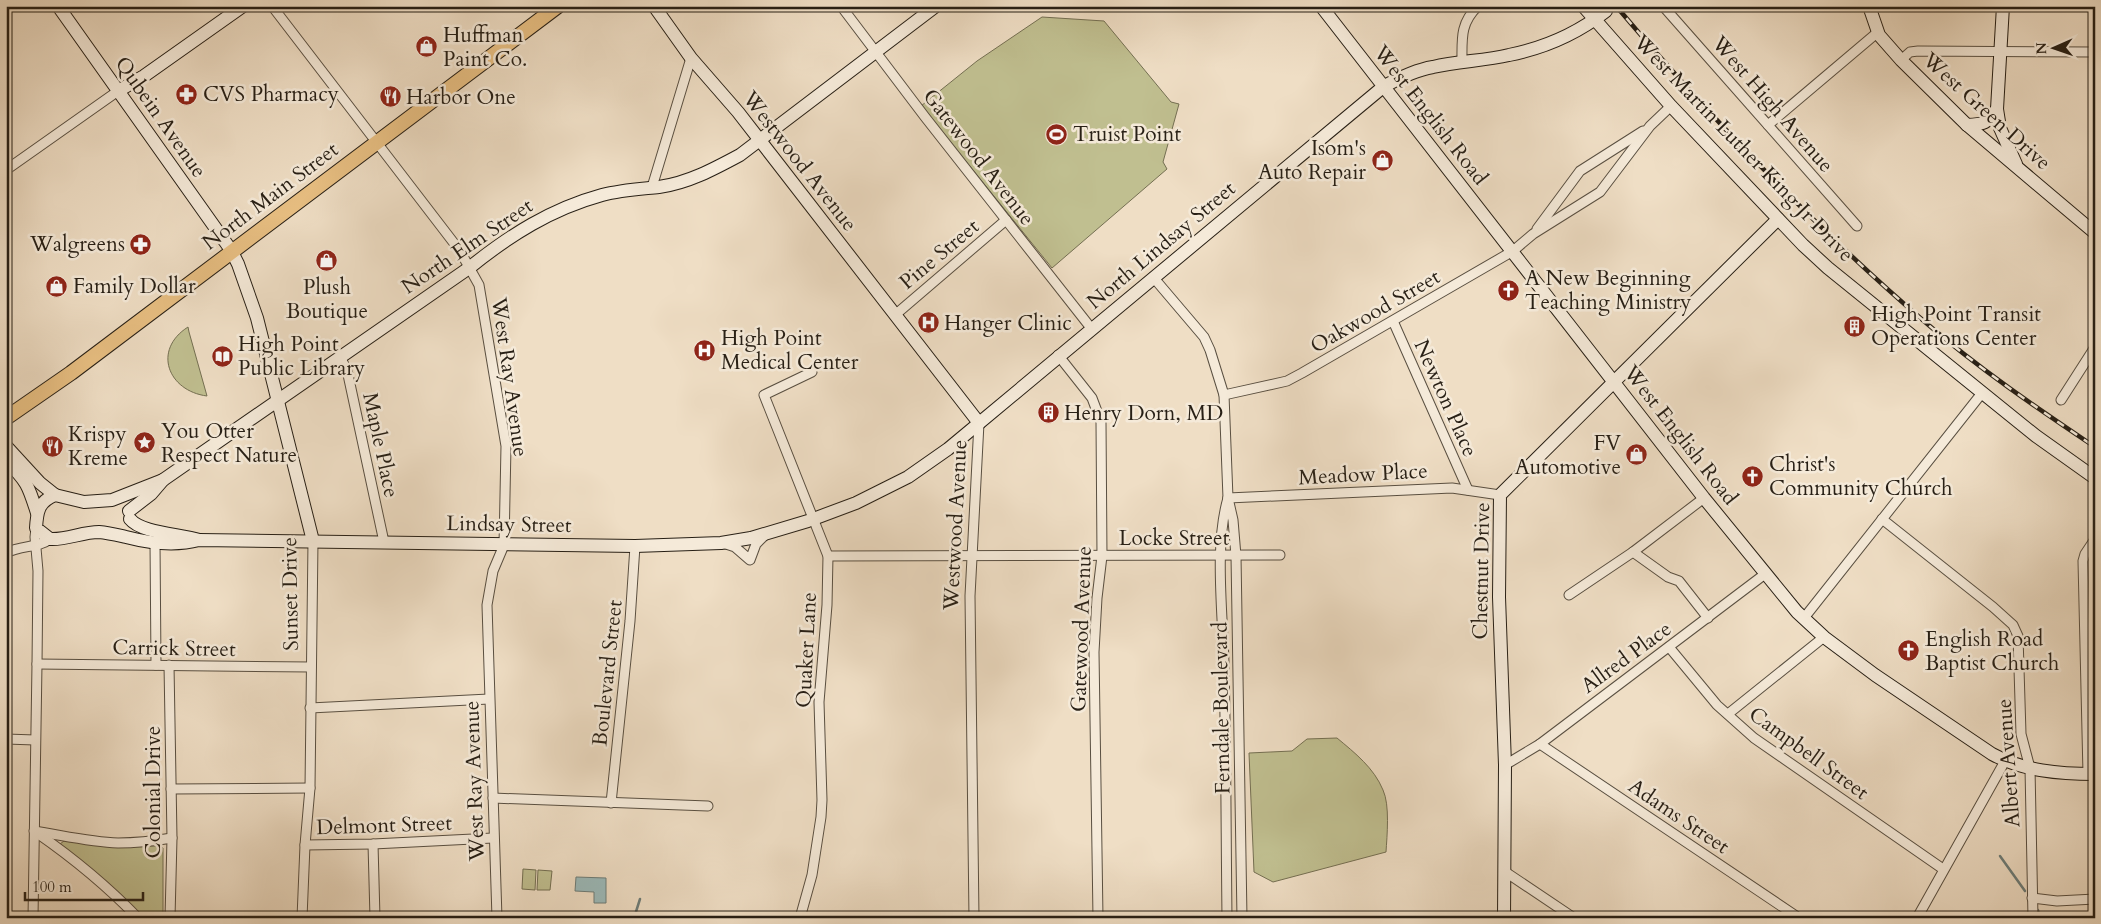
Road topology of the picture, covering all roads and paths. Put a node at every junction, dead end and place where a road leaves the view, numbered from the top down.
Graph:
1 (58, 6) edge
2 (243, 6) edge
3 (272, 6) edge
4 (558, 6) edge
5 (654, 6) edge
6 (841, 6) edge
7 (936, 6) edge
8 (1321, 6) edge
9 (1478, 6) edge
10 (1583, 6) edge
11 (1663, 6) edge
12 (1869, 6) edge
13 (2003, 6) edge
14 (1609, 8) edge
15 (1595, 20) junction
16 (1878, 32) junction
17 (877, 51) junction
18 (2001, 52) junction
19 (2095, 52) edge
20 (691, 58) junction
21 (1901, 60) junction
22 (1462, 62) junction
23 (1383, 87) junction
24 (118, 91) junction
25 (1671, 106) junction
26 (1997, 109) junction
27 (1768, 125) junction
28 (1967, 125) junction
29 (1650, 126) junction
30 (760, 140) junction
31 (377, 141) junction
32 (8, 165) edge
33 (2017, 166) junction
34 (652, 187) junction
35 (1778, 219) junction
36 (1006, 220) junction
37 (1857, 226) dead end
38 (2095, 233) edge
39 (1532, 234) junction
40 (231, 250) junction
41 (1513, 251) junction
42 (469, 268) junction
43 (1153, 277) junction
44 (895, 315) junction
45 (1393, 321) junction
46 (1091, 328) junction
47 (2095, 348) edge
48 (1058, 355) junction
49 (340, 357) junction
50 (812, 372) dead end
51 (1615, 383) junction
52 (1982, 393) junction
53 (1224, 395) junction
54 (276, 400) junction
55 (2061, 400) dead end
56 (6, 418) edge
57 (979, 423) junction
58 (6, 446) edge
59 (6, 460) edge
60 (2095, 478) edge
61 (163, 480) junction
62 (1468, 490) junction
63 (54, 495) junction
64 (1500, 495) junction
65 (1228, 498) junction
66 (1704, 498) junction
67 (113, 500) junction
68 (36, 513) junction
69 (130, 515) junction
70 (815, 519) junction
71 (1882, 519) junction
72 (36, 528) junction
73 (116, 533) junction
74 (770, 533) junction
75 (50, 539) junction
76 (2095, 539) edge
77 (199, 540) junction
78 (155, 542) junction
79 (313, 542) junction
80 (384, 542) junction
81 (721, 543) junction
82 (35, 545) junction
83 (504, 545) junction
84 (635, 546) junction
85 (1633, 552) junction
86 (6, 553) edge
87 (1280, 555) dead end
88 (828, 556) junction
89 (972, 556) junction
90 (1102, 556) junction
91 (1221, 556) junction
92 (1236, 556) junction
93 (1766, 574) junction
94 (1569, 595) dead end
95 (1708, 618) junction
96 (1804, 618) junction
97 (1824, 637) junction
98 (1669, 647) junction
99 (37, 664) junction
100 (156, 665) junction
101 (169, 665) junction
102 (311, 667) junction
103 (490, 699) junction
104 (2090, 703) edge
105 (310, 708) junction
106 (1728, 714) junction
107 (6, 740) edge
108 (36, 740) junction
109 (1540, 744) junction
110 (2005, 761) junction
111 (1505, 765) junction
112 (2030, 768) junction
113 (2091, 774) edge
114 (310, 788) junction
115 (172, 789) junction
116 (493, 798) junction
117 (611, 803) junction
118 (708, 806) dead end
119 (34, 831) junction
120 (172, 838) junction
121 (493, 838) junction
122 (373, 844) junction
123 (305, 845) junction
124 (1944, 869) junction
125 (1504, 871) junction
126 (2032, 898) junction
127 (2095, 899) edge
128 (33, 918) edge
129 (138, 918) edge
130 (170, 918) edge
131 (302, 918) edge
132 (375, 918) edge
133 (496, 918) edge
134 (800, 918) edge
135 (974, 918) edge
136 (1098, 918) edge
137 (1227, 918) edge
138 (1242, 918) edge
139 (1504, 918) edge
140 (1574, 918) edge
141 (1798, 918) edge
142 (1917, 918) edge
143 (2033, 918) edge

1 - 24 main road, Qubein Avenue
2 - 24 main road
3 - 31 street, West Ray Avenue
4 - 31 main road, North Main Street
5 - 20 main road, Westwood Avenue
6 - 17 street, Gatewood Avenue
7 - 17 main road, North Elm Street
8 - 23 main road, West English Road
9 - 22 street
10 - 15 main road, West Martin Luther King Jr Drive
11 - 27 street, West High Avenue
12 - 16 main road, West Green Drive
13 - 18 main road
14 - 15 main road, North Lindsay Street
15 - 22 main road, North Lindsay Street
15 - 25 main road, West Martin Luther King Jr Drive
16 - 21 main road, West Green Drive
16 - 27 street
17 - 30 main road, North Elm Street
17 - 36 street, Gatewood Avenue
18 - 19 street
18 - 21 street
18 - 26 main road
20 - 30 main road, Westwood Avenue
20 - 34 street
21 - 28 main road, West Green Drive
22 - 23 main road, North Lindsay Street
23 - 41 main road, West English Road
23 - 43 main road, North Lindsay Street
24 - 32 street
24 - 40 main road, Qubein Avenue
25 - 29 street, Oakwood Street
25 - 35 main road, West Martin Luther King Jr Drive
26 - 28 main road
26 - 33 main road
27 - 37 street, West High Avenue
28 - 33 main road, West Green Drive
29 - 39 street, Oakwood Street
29 - 39 street, Oakwood Street
30 - 34 main road, North Elm Street
30 - 44 main road, Westwood Avenue
31 - 40 main road, North Main Street
31 - 42 street, West Ray Avenue
33 - 38 main road, West Green Drive
34 - 42 main road, North Elm Street
35 - 51 main road, Chestnut Drive
35 - 52 main road, West Martin Luther King Jr Drive
36 - 44 street, Pine Street
36 - 46 street, Gatewood Avenue
39 - 41 street, Oakwood Street
40 - 54 main road, Sunset Drive
40 - 56 main road, North Main Street
41 - 45 street, Oakwood Street
41 - 51 main road, West English Road
42 - 49 main road, North Elm Street
42 - 83 street, West Ray Avenue
43 - 46 main road, North Lindsay Street
43 - 53 street, Ferndale Boulevard
44 - 57 main road, Westwood Avenue
45 - 53 street, Oakwood Street
45 - 62 street, Newton Place
46 - 48 main road, North Lindsay Street
47 - 55 street
48 - 57 main road, North Lindsay Street
48 - 90 street, Gatewood Avenue
49 - 54 main road, North Elm Street
49 - 80 street, Maple Place
50 - 70 street, Quaker Lane
51 - 64 main road, Chestnut Drive
51 - 66 main road, West English Road
52 - 60 main road, West Martin Luther King Jr Drive
52 - 71 street
53 - 65 street, Ferndale Boulevard
54 - 61 main road, North Elm Street
54 - 79 main road, Sunset Drive
57 - 70 main road, North Lindsay Street
57 - 89 street, Westwood Avenue
58 - 63 main road
59 - 68 main road
61 - 67 main road
61 - 69 main road
62 - 64 street, Meadow Place
62 - 65 street, Meadow Place
63 - 67 main road
63 - 68 main road
64 - 111 main road, Chestnut Drive
65 - 91 street, Ferndale Boulevard
65 - 92 street, Ferndale Boulevard
66 - 85 street
66 - 93 main road, West English Road
67 - 69 main road, Lindsay Street
68 - 72 main road
69 - 73 main road
69 - 77 main road, Lindsay Street
70 - 74 main road, Lindsay Street
70 - 88 street, Quaker Lane
71 - 96 street
71 - 112 street, Albert Avenue
72 - 75 main road
72 - 82 street
73 - 75 main road, Lindsay Street
73 - 78 main road, Lindsay Street
74 - 81 main road, Lindsay Street
74 - 81 street
75 - 82 street
76 - 104 street
77 - 78 main road, Lindsay Street
77 - 79 main road, Lindsay Street
78 - 100 street
79 - 80 main road, Lindsay Street
79 - 102 street, Sunset Drive
80 - 83 main road, Lindsay Street
81 - 84 main road, Lindsay Street
82 - 86 street
82 - 99 street
83 - 84 main road, Lindsay Street
83 - 103 street, West Ray Avenue
84 - 117 street, Boulevard Street
85 - 94 street
85 - 95 street
87 - 92 street, Locke Street
88 - 89 street, Locke Street
88 - 134 street, Quaker Lane
89 - 90 street, Locke Street
89 - 135 street, Westwood Avenue
90 - 91 street, Locke Street
90 - 136 street, Gatewood Avenue
91 - 92 street, Locke Street
91 - 137 street, Ferndale Boulevard
92 - 138 street, Ferndale Boulevard
93 - 95 street, Allred Place
93 - 96 main road, West English Road
95 - 98 street, Allred Place
96 - 97 main road, West English Road
97 - 106 street
97 - 110 main road, West English Road
98 - 106 street, Campbell Street
98 - 109 street, Allred Place
99 - 100 street, Carrick Street
99 - 108 street
100 - 101 street, Carrick Street
101 - 102 street, Carrick Street
101 - 115 street, Colonial Drive
102 - 105 street, Sunset Drive
103 - 105 street
103 - 116 street, West Ray Avenue
104 - 113 street
105 - 114 street, Sunset Drive
106 - 124 street, Campbell Street
107 - 108 street
108 - 119 street
109 - 111 street, Allred Place
109 - 141 street, Adams Street
110 - 112 main road, West English Road
110 - 124 street
111 - 125 main road, Chestnut Drive
112 - 113 main road, West English Road
112 - 126 street, Albert Avenue
114 - 115 street, Delmont Street
114 - 123 street, Sunset Drive
115 - 120 street, Colonial Drive
116 - 117 street
116 - 121 street, West Ray Avenue
117 - 118 street
119 - 120 street
119 - 128 street
119 - 129 street
120 - 130 street, Colonial Drive
121 - 122 street, Delmont Street
121 - 133 street, West Ray Avenue
122 - 123 street, Delmont Street
122 - 132 street
123 - 131 street, Sunset Drive
124 - 142 street
125 - 139 main road, Chestnut Drive
125 - 140 street
126 - 127 street
126 - 143 street, Albert Avenue

